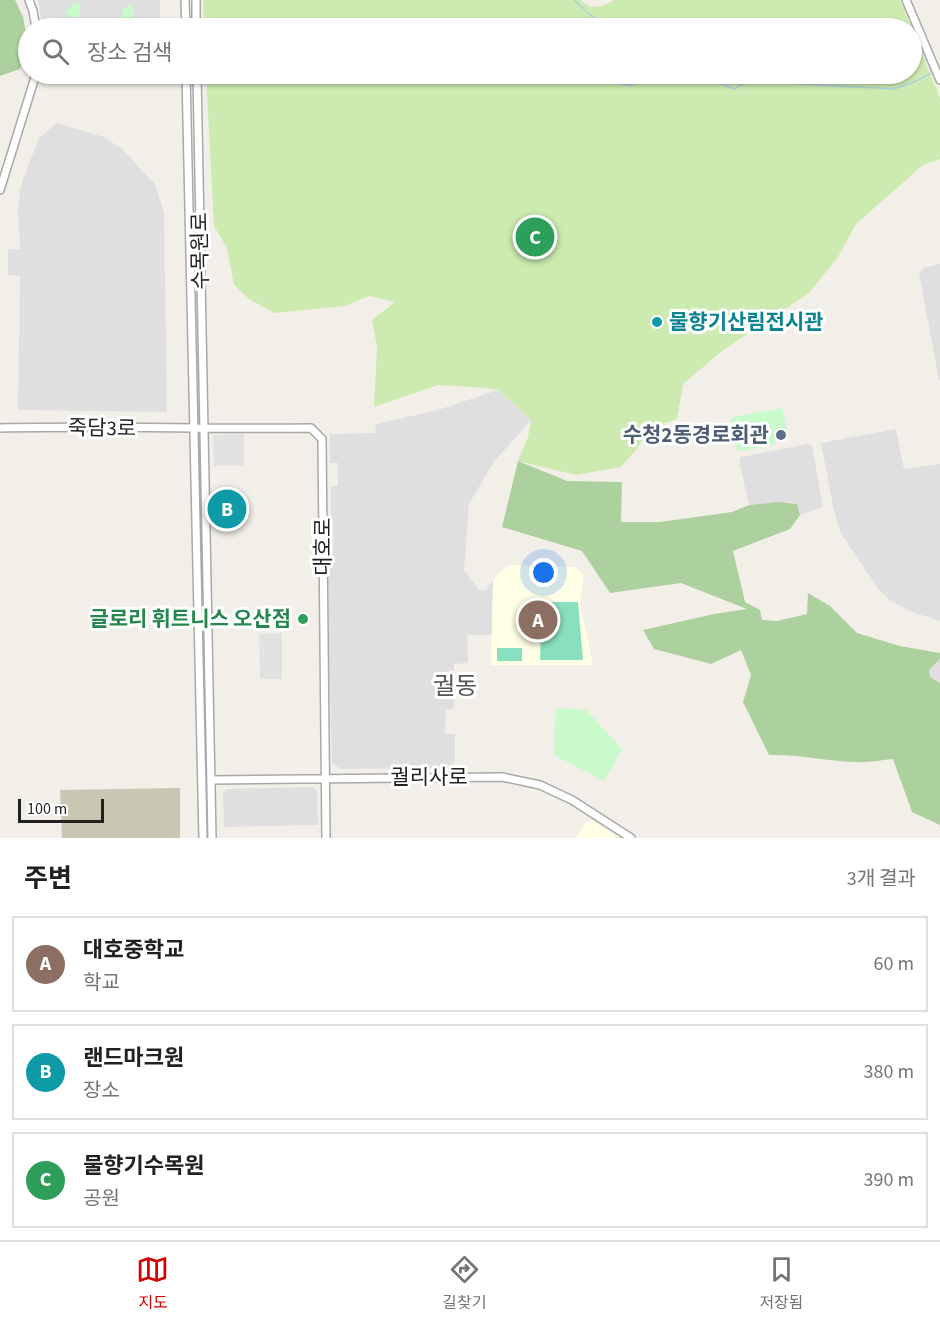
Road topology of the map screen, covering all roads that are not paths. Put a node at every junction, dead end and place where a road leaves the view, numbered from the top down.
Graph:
1 (29, 0) edge
2 (185, 0) edge
3 (196, 0) edge
4 (906, 0) edge
5 (34, 18) edge
6 (186, 18) edge
7 (196, 18) edge
8 (914, 18) edge
9 (922, 38) edge
10 (940, 80) edge
11 (33, 84) edge
12 (186, 84) edge
13 (197, 84) edge
14 (0, 190) edge
15 (0, 428) edge
16 (194, 429) junction
17 (204, 429) junction
18 (326, 778) junction
19 (211, 780) junction
20 (203, 838) edge
21 (212, 838) edge
22 (326, 838) edge
23 (631, 838) edge

1 - 5 street
2 - 6 street
3 - 7 street
4 - 8 street
9 - 10 street
11 - 14 street
12 - 16 street, 수목원로
13 - 17 street, 수목원로
15 - 16 street, 죽담3로
16 - 17 street, 죽담3로
16 - 20 street, 수목원로
17 - 18 street, 대호로
17 - 19 street, 수목원로
18 - 19 street, 궐리사로
18 - 22 street, 대호로
18 - 23 street, 궐리사로
19 - 21 street, 수목원로

